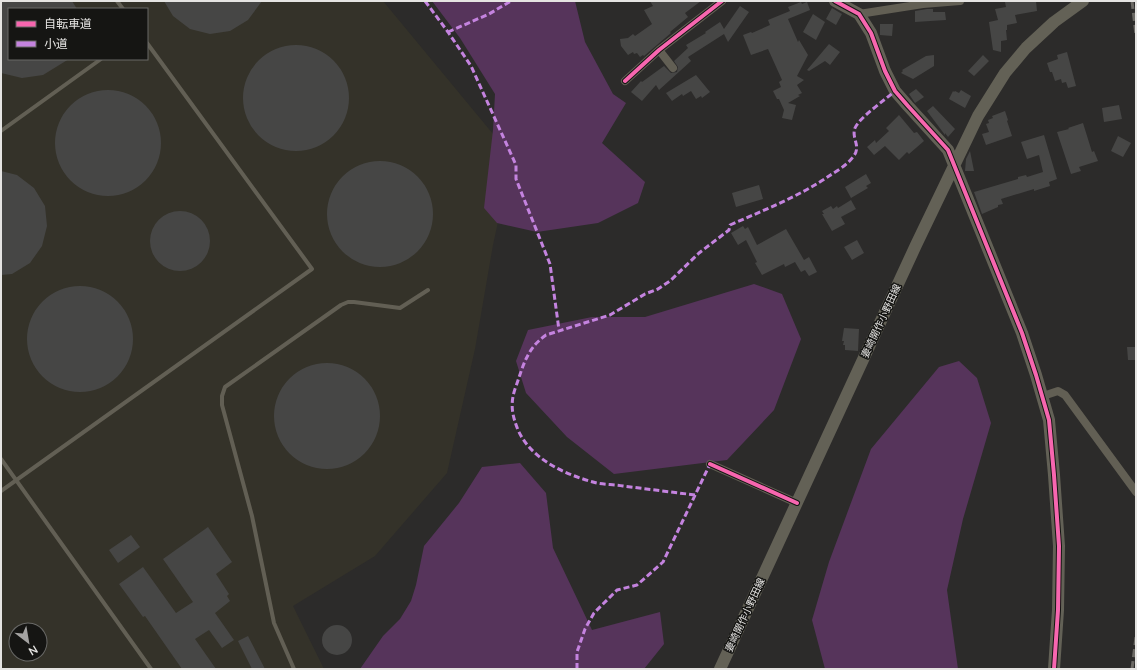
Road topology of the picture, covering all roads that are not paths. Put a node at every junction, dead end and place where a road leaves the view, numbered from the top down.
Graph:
1 (722, 1) edge
2 (835, 1) edge
3 (960, 1) edge
4 (1082, 1) edge
5 (859, 14) junction
6 (148, 44) edge
7 (659, 50) junction
8 (100, 60) edge
9 (673, 68) dead end
10 (625, 81) dead end
11 (1, 131) edge
12 (954, 166) junction
13 (428, 290) dead end
14 (1043, 396) junction
15 (1, 459) edge
16 (710, 464) dead end
17 (16, 480) junction
18 (1, 491) edge
19 (1136, 492) edge
20 (797, 504) junction
21 (151, 669) edge
22 (294, 669) edge
23 (720, 669) edge
24 (1054, 669) edge

1 - 7 street
2 - 5 main road
3 - 5 street
4 - 12 main road, 妻崎開作小野田線
5 - 12 main road
6 - 17 lane
7 - 9 street
7 - 10 street
8 - 11 lane
12 - 14 main road
12 - 20 main road, 妻崎開作小野田線
13 - 22 lane
14 - 19 street
14 - 24 main road
15 - 17 lane
16 - 20 street
17 - 18 lane
17 - 21 lane
20 - 23 main road, 妻崎開作小野田線

